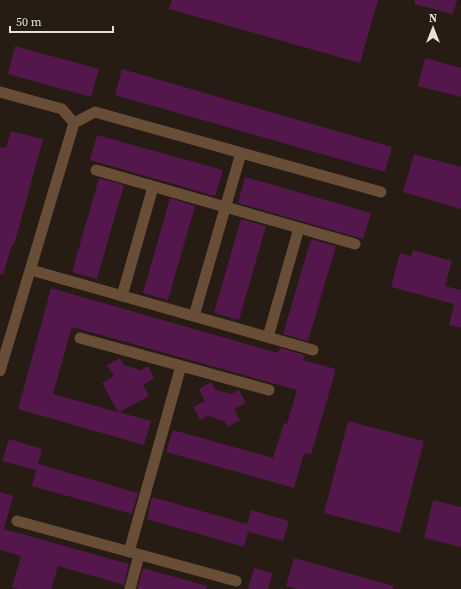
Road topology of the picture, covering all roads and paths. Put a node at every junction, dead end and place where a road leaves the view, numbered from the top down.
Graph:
1 (0, 92) edge
2 (74, 123) junction
3 (241, 153) junction
4 (96, 170) dead end
5 (153, 187) junction
6 (381, 192) dead end
7 (225, 207) junction
8 (300, 228) junction
9 (355, 244) dead end
10 (31, 270) junction
11 (122, 296) junction
12 (194, 316) junction
13 (268, 337) junction
14 (80, 338) dead end
15 (313, 350) dead end
16 (181, 366) junction
17 (0, 371) edge
18 (269, 390) dead end
19 (17, 521) dead end
20 (134, 554) junction
21 (236, 581) dead end
22 (130, 589) edge

1 - 2 street
2 - 3 street
2 - 10 street
3 - 6 street
3 - 7 street
4 - 5 street
5 - 7 street
5 - 11 street
7 - 8 street
7 - 12 street
8 - 9 street
8 - 13 street
10 - 11 street
10 - 17 street
11 - 12 street
12 - 13 street
13 - 15 street
14 - 16 street
16 - 18 street
16 - 20 street
19 - 20 street
20 - 21 street
20 - 22 street

